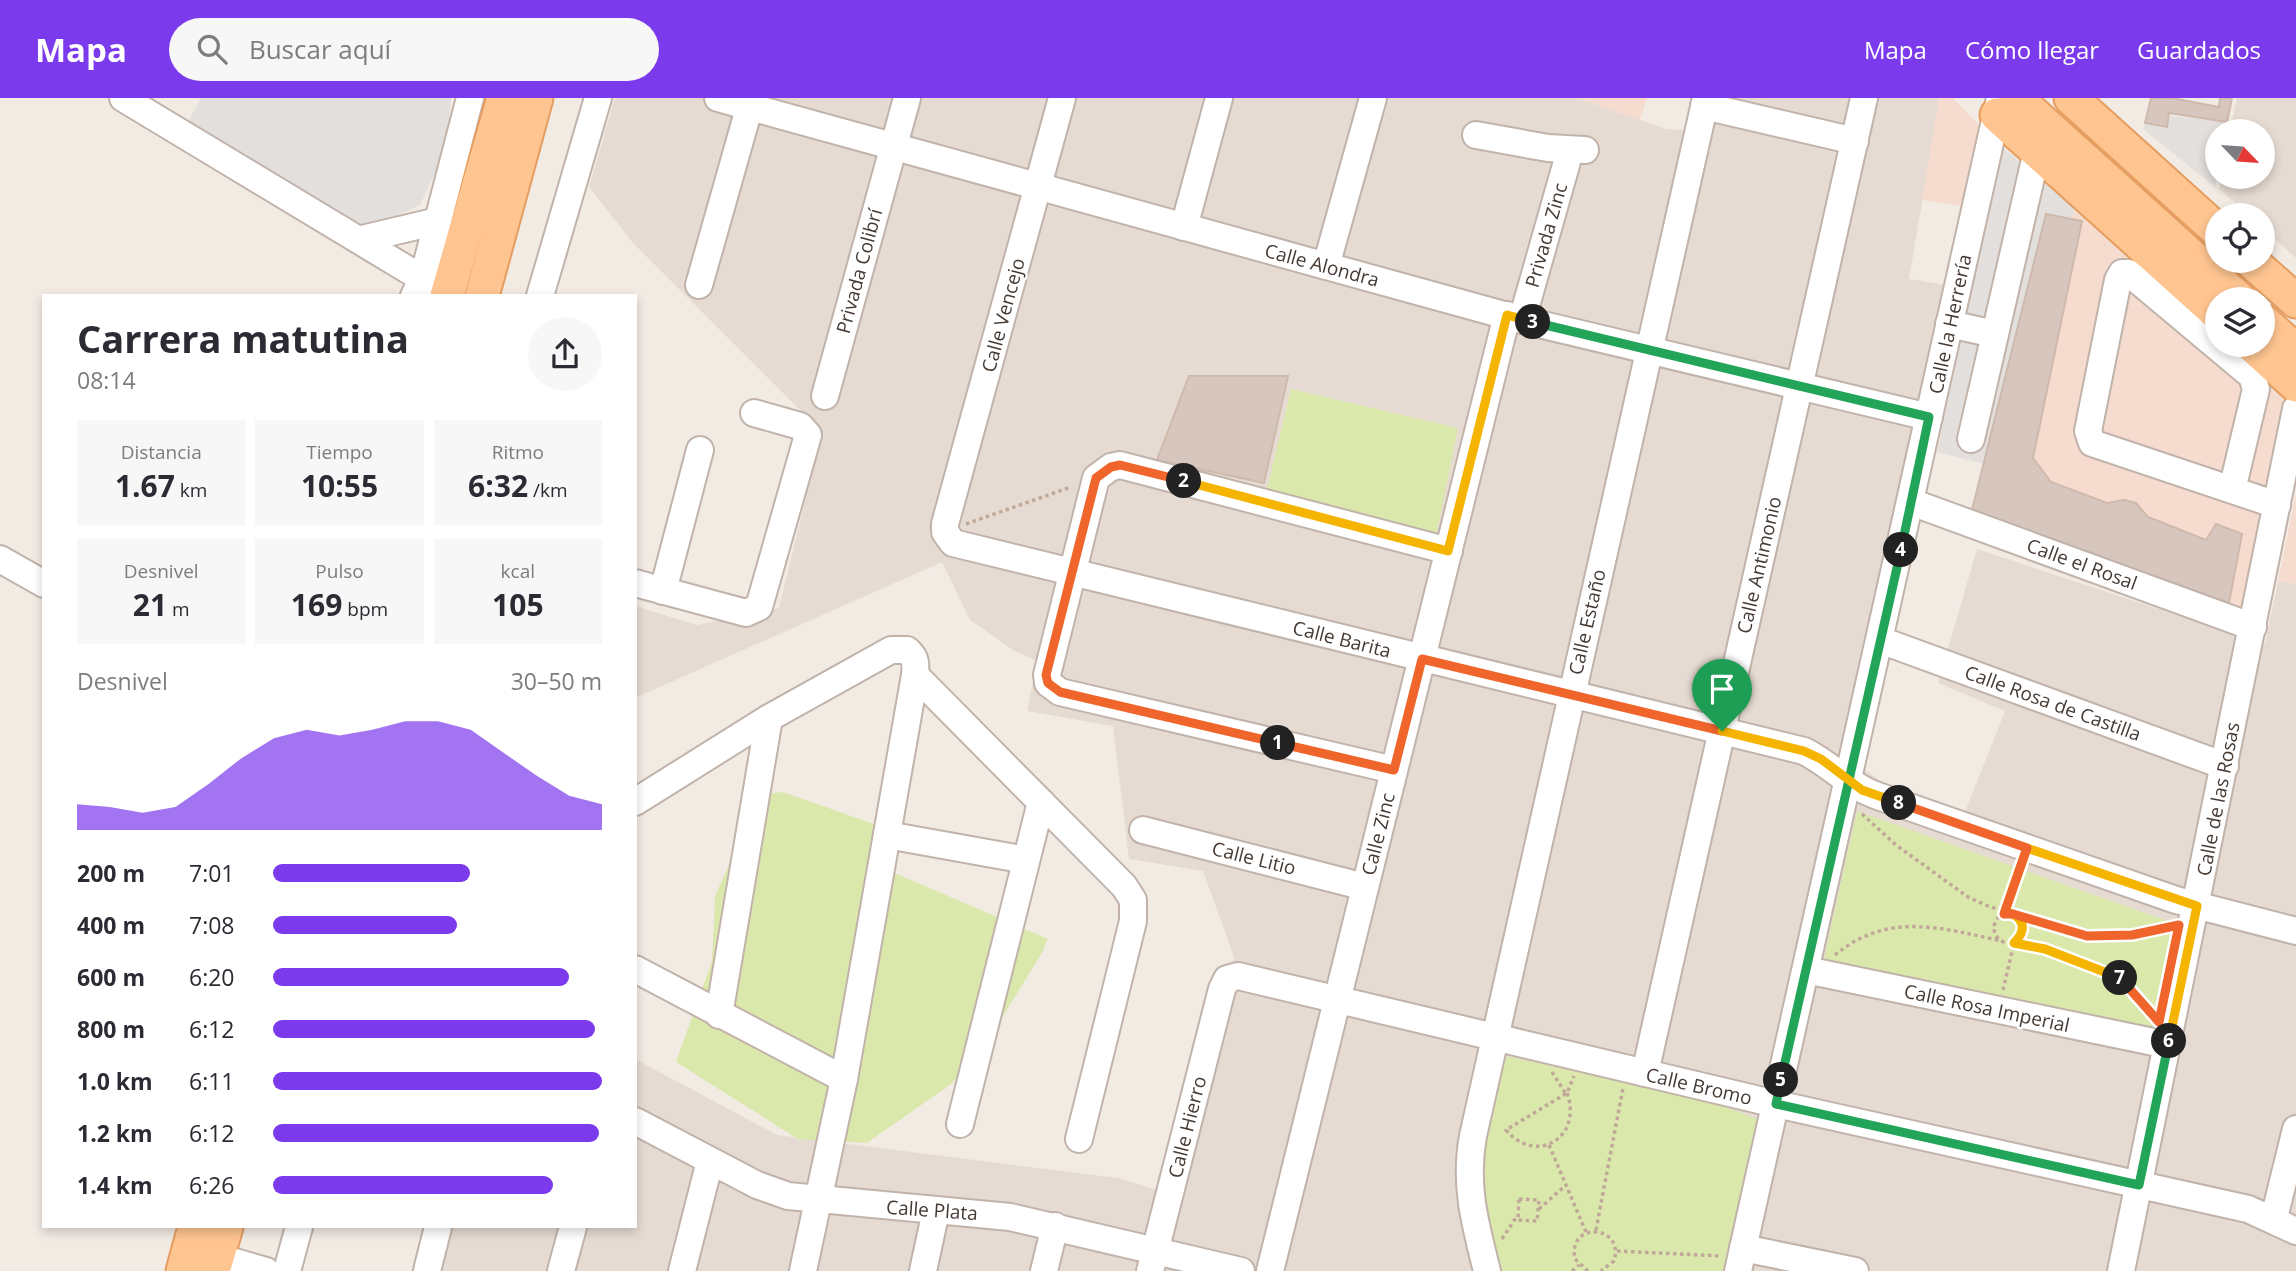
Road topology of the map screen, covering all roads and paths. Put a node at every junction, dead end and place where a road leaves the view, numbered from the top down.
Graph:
1 (123, 98) edge
2 (470, 98) edge
3 (504, 98) edge
4 (536, 98) edge
5 (598, 98) edge
6 (718, 98) edge
7 (907, 98) edge
8 (1062, 98) edge
9 (1219, 98) edge
10 (1373, 98) edge
11 (1864, 98) edge
12 (2080, 101) edge
13 (751, 102) edge
14 (1705, 102) edge
15 (1998, 102) edge
16 (1476, 135) dead end
17 (1855, 141) junction
18 (893, 147) junction
19 (2037, 151) junction
20 (1038, 187) junction
21 (2205, 219) edge
22 (438, 221) junction
23 (1184, 227) junction
24 (362, 239) junction
25 (1326, 266) junction
26 (2264, 273) edge
27 (699, 285) dead end
28 (2224, 287) edge
29 (433, 291) edge
30 (483, 294) edge
31 (541, 294) edge
32 (2176, 294) junction
33 (2296, 301) edge
34 (2205, 307) edge
35 (1515, 318) junction
36 (1949, 324) junction
37 (2275, 332) edge
38 (1995, 334) junction
39 (1648, 351) junction
40 (2296, 351) edge
41 (2265, 357) edge
42 (2296, 385) edge
43 (1800, 386) junction
44 (825, 396) dead end
45 (2296, 409) edge
46 (754, 413) dead end
47 (1929, 417) junction
48 (1971, 439) dead end
49 (700, 450) dead end
50 (1096, 478) junction
51 (2232, 490) junction
52 (1912, 502) junction
53 (2277, 505) junction
54 (945, 532) junction
55 (1448, 551) junction
56 (0, 559) edge
57 (1071, 573) junction
58 (42, 583) edge
59 (637, 584) edge
60 (663, 591) junction
61 (2253, 627) junction
62 (1881, 640) junction
63 (1422, 659) junction
64 (915, 675) junction
65 (1570, 694) junction
66 (769, 718) junction
67 (1722, 731) junction
68 (2225, 766) junction
69 (1394, 770) junction
70 (1849, 782) junction
71 (637, 801) edge
72 (1041, 802) junction
73 (1860, 811) junction
74 (1872, 816) dead end
75 (1855, 823) dead end
76 (1143, 830) dead end
77 (887, 835) junction
78 (1026, 860) junction
79 (2018, 860) junction
80 (1365, 887) junction
81 (2197, 906) junction
82 (2004, 913) junction
83 (2013, 914) junction
84 (2163, 919) dead end
85 (2296, 931) edge
86 (2002, 942) junction
87 (2015, 942) junction
88 (1817, 965) junction
89 (637, 970) edge
90 (1224, 983) joint
91 (1337, 1000) junction
92 (2000, 1002) dead end
93 (719, 1015) junction
94 (2164, 1033) junction
95 (1494, 1038) junction
96 (1562, 1069) dead end
97 (1575, 1072) dead end
98 (1635, 1078) junction
99 (844, 1079) junction
100 (1567, 1093) junction
101 (1776, 1104) junction
102 (637, 1122) edge
103 (960, 1124) dead end
104 (2296, 1129) edge
105 (1079, 1139) dead end
106 (1549, 1145) junction
107 (710, 1161) junction
108 (1566, 1185) junction
109 (2139, 1185) junction
110 (821, 1191) junction
111 (1538, 1209) junction
112 (936, 1211) junction
113 (1518, 1215) junction
114 (2285, 1225) edge
115 (1055, 1226) junction
116 (299, 1228) edge
117 (438, 1228) edge
118 (573, 1228) edge
119 (1596, 1230) junction
120 (1587, 1232) junction
121 (204, 1250) edge
122 (1616, 1251) junction
123 (1736, 1258) edge
124 (1152, 1260) edge
125 (1492, 1260) edge
126 (1578, 1265) junction
127 (266, 1271) edge
128 (287, 1271) edge
129 (428, 1271) edge
130 (561, 1271) edge
131 (682, 1271) edge
132 (803, 1271) edge
133 (923, 1271) edge
134 (1044, 1271) edge
135 (1241, 1271) edge
136 (1270, 1271) edge
137 (1572, 1271) edge
138 (1588, 1271) edge
139 (1601, 1271) edge
140 (1855, 1271) edge
141 (2121, 1271) edge

1 - 24 street
2 - 22 street
3 - 29 main road
4 - 30 main road
5 - 31 street
6 - 13 street, Calle Alondra
7 - 18 street, Privada Colibrí
8 - 20 street, Calle Vencejo
9 - 23 street
10 - 25 street
11 - 17 street, Calle Antimonio
12 - 21 main road
13 - 18 street, Calle Alondra
13 - 27 street
14 - 17 street
14 - 39 street, Calle Estaño
15 - 19 main road
15 - 28 main road
15 - 36 street, Calle la Herrería
16 - 35 street, Privada Zinc
17 - 43 street, Calle Antimonio
18 - 20 street, Calle Alondra
18 - 44 street, Privada Colibrí
19 - 32 main road
19 - 38 street
20 - 23 street, Calle Alondra
20 - 54 street, Calle Vencejo
22 - 24 street
22 - 29 street
23 - 25 street, Calle Alondra
24 - 29 street
25 - 35 street, Calle Alondra
26 - 33 main road
32 - 34 main road
32 - 51 street
32 - 51 street
35 - 39 street, Calle Alondra
35 - 55 street, Calle Zinc
36 - 38 street
36 - 47 street, Calle la Herrería
37 - 40 main road
38 - 48 street
39 - 43 street, Calle Alondra
39 - 65 street, Calle Estaño
41 - 42 main road
43 - 47 street, Calle Alondra
43 - 67 street, Calle Antimonio
45 - 53 street, Calle de las Rosas
46 - 60 street
47 - 52 street, Calle la Herrería
49 - 60 street
50 - 54 path
50 - 55 street
50 - 57 street
51 - 53 street
52 - 61 street, Calle el Rosal
52 - 62 street, Calle la Herrería
53 - 61 street, Calle de las Rosas
54 - 57 street, Calle Barita
55 - 63 street, Calle Zinc
56 - 58 street
57 - 63 street, Calle Barita
57 - 69 street
59 - 60 street
61 - 68 street, Calle de las Rosas
62 - 68 street, Calle Rosa de Castilla
62 - 70 street, Calle la Herrería
63 - 65 street, Calle Barita
63 - 69 street, Calle Zinc
64 - 66 street
64 - 72 street
64 - 77 street
65 - 67 street, Calle Barita
65 - 95 street, Calle Estaño
66 - 71 street
66 - 93 street
67 - 70 street, Calle Barita
67 - 98 street, Calle Antimonio
68 - 81 street, Calle de las Rosas
69 - 80 street, Calle Zinc
70 - 79 street, Calle Barita
70 - 88 street, Calle la Herrería
72 - 78 street
72 - 105 street
73 - 74 path
73 - 75 path
73 - 82 path
76 - 80 street, Calle Litio
77 - 78 street
77 - 99 street
78 - 103 street
79 - 81 street, Calle Barita
79 - 82 path
80 - 91 street, Calle Zinc
81 - 85 street, Calle Barita
81 - 94 street, Calle de las Rosas
82 - 83 path
82 - 86 path
83 - 84 path
83 - 87 path
86 - 87 path
86 - 88 path
87 - 92 path
87 - 94 path
88 - 94 street, Calle Rosa Imperial
88 - 101 street, Calle la Herrería
89 - 93 street
90 - 91 street, Calle Bromo
90 - 124 street, Calle Hierro
91 - 95 street, Calle Bromo
91 - 136 street, Calle Zinc
93 - 99 street
94 - 109 street, Calle de las Rosas
95 - 98 street, Calle Bromo
95 - 125 street, Calle Estaño
96 - 100 path
97 - 100 path
98 - 101 street, Calle Bromo
98 - 119 path
99 - 110 street
100 - 106 path
100 - 106 path
101 - 109 street, Calle Bromo
101 - 123 street, Calle la Herrería
102 - 107 street, Calle Plata
104 - 114 street
106 - 108 path
107 - 110 street, Calle Plata
107 - 131 street
108 - 111 path
108 - 120 path
109 - 114 street, Calle Bromo
109 - 141 street, Calle de las Rosas
110 - 112 street, Calle Plata
110 - 132 street
111 - 113 path
111 - 113 path
112 - 115 street, Calle Plata
112 - 133 street
113 - 125 path
115 - 124 street, Calle Plata
115 - 134 street
116 - 128 street
117 - 129 street
118 - 130 street
119 - 120 path
119 - 122 path
120 - 126 path
121 - 127 street
122 - 123 path
122 - 139 path
123 - 140 street
124 - 135 street, Calle Plata
126 - 137 path
126 - 138 path

